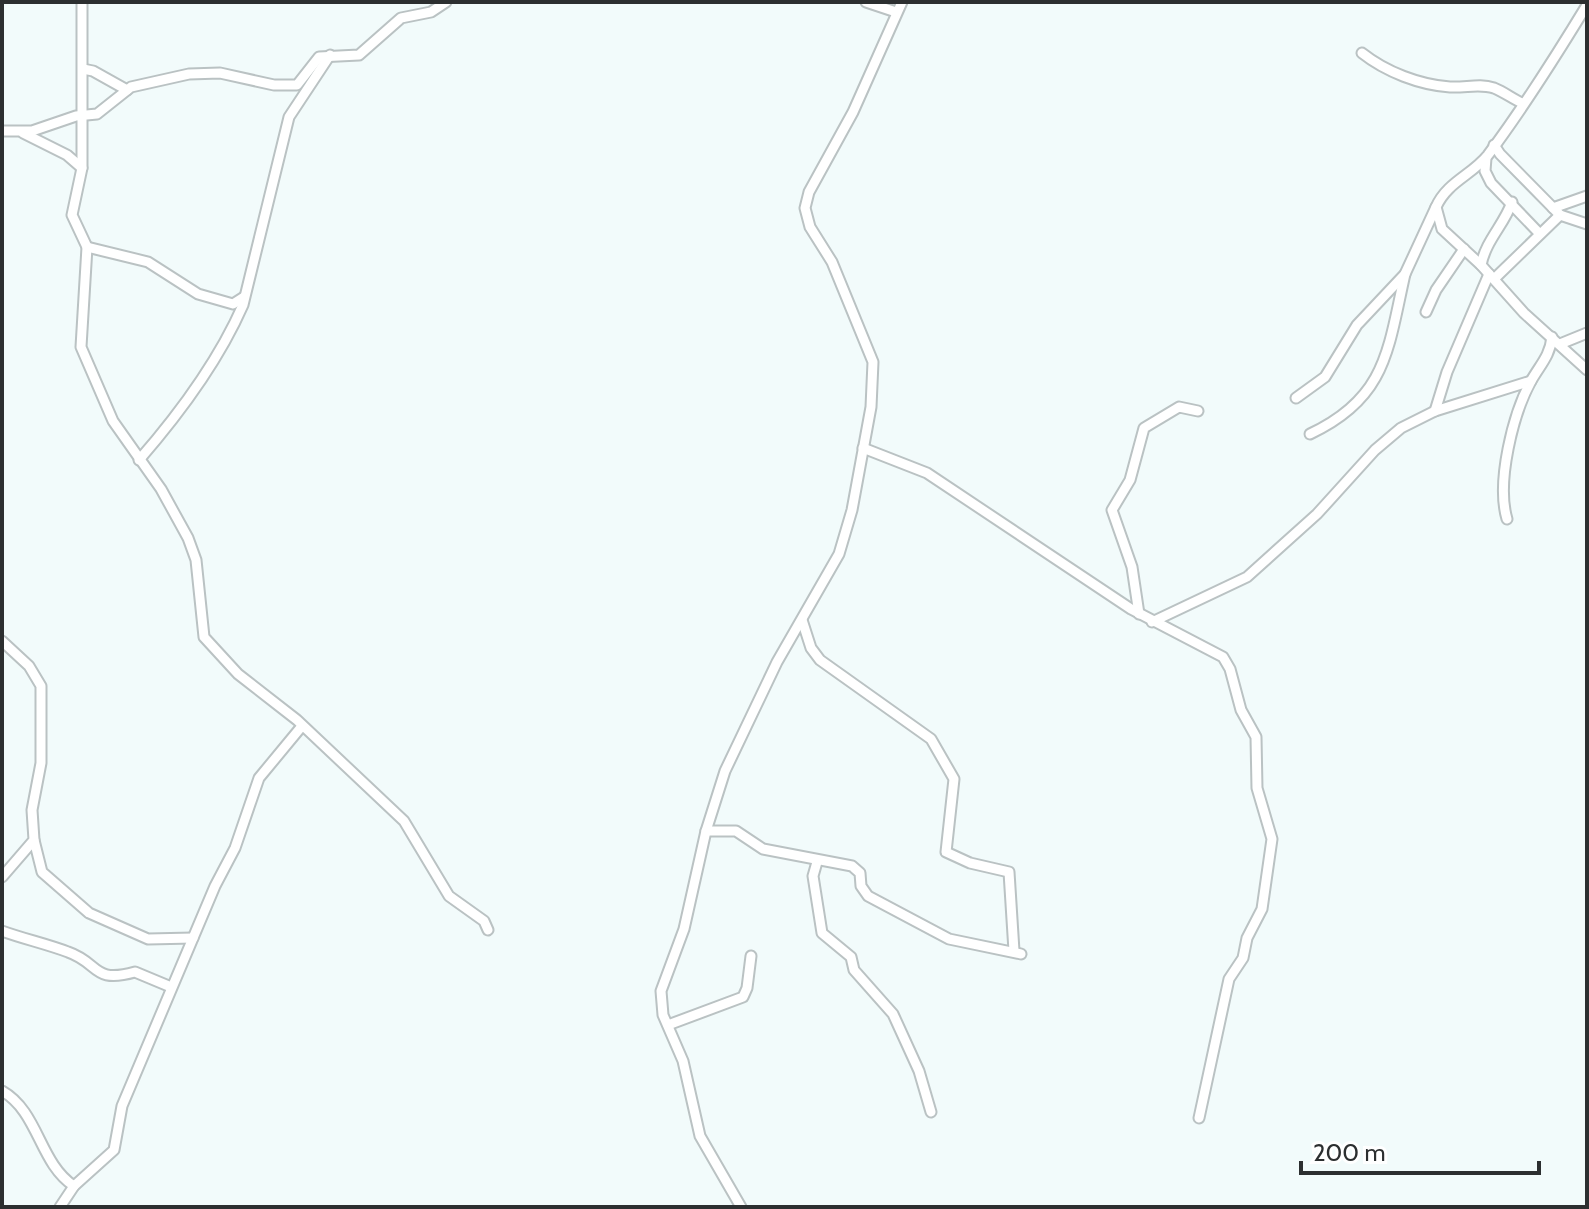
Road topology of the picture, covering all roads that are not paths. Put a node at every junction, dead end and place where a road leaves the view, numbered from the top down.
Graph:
1 (82, 2) edge
2 (446, 2) edge
3 (866, 2) edge
4 (902, 2) edge
5 (1587, 5) edge
6 (896, 12) junction
7 (1362, 53) dead end
8 (330, 55) junction
9 (83, 69) junction
10 (127, 90) junction
11 (1522, 103) junction
12 (82, 115) junction
13 (2, 131) edge
14 (22, 133) junction
15 (1494, 145) junction
16 (1486, 158) junction
17 (82, 168) junction
18 (1587, 196) edge
19 (1512, 202) junction
20 (1436, 207) junction
21 (1556, 212) junction
22 (1587, 224) edge
23 (1539, 233) junction
24 (1489, 241) junction
25 (87, 247) junction
26 (1464, 249) junction
27 (1481, 265) junction
28 (1405, 274) junction
29 (1491, 276) junction
30 (245, 296) junction
31 (1426, 312) dead end
32 (1587, 333) edge
33 (1558, 342) junction
34 (1587, 370) edge
35 (1531, 381) junction
36 (1296, 398) dead end
37 (1198, 411) dead end
38 (1435, 411) junction
39 (1310, 434) dead end
40 (863, 448) junction
41 (139, 460) junction
42 (1507, 519) dead end
43 (1139, 614) junction
44 (802, 620) junction
45 (1152, 622) junction
46 (2, 641) edge
47 (302, 726) junction
48 (706, 831) junction
49 (34, 840) junction
50 (817, 862) junction
51 (2, 877) edge
52 (488, 930) dead end
53 (2, 931) edge
54 (193, 938) junction
55 (751, 956) dead end
56 (171, 987) junction
57 (668, 1025) junction
58 (2, 1091) edge
59 (931, 1112) dead end
60 (1199, 1118) dead end
61 (74, 1186) junction
62 (60, 1207) edge
63 (741, 1207) edge

1 - 9 street
2 - 8 street
3 - 6 street
4 - 6 street
5 - 11 street
6 - 40 street
7 - 11 street
8 - 10 street
8 - 30 street
9 - 10 street
9 - 12 street
10 - 12 street
11 - 15 street
12 - 14 street
12 - 17 street
13 - 14 street
14 - 17 street
15 - 16 street
15 - 21 street
16 - 19 street
16 - 20 street
17 - 25 street
18 - 21 street
19 - 23 street
19 - 24 street
20 - 26 street
20 - 28 street
21 - 22 street
21 - 23 street
23 - 29 street
24 - 26 street
24 - 27 street
25 - 30 street
25 - 41 street
26 - 27 street
26 - 31 street
27 - 29 street
28 - 36 street
28 - 39 street
29 - 33 street
29 - 38 street
30 - 41 street
32 - 33 street
33 - 34 street
33 - 35 street
35 - 38 street
35 - 42 street
37 - 43 street
38 - 45 street
40 - 43 street
40 - 44 street
41 - 47 street
43 - 45 street
44 - 48 street
44 - 50 street
45 - 60 street
46 - 49 street
47 - 52 street
47 - 54 street
48 - 50 street
48 - 57 street
49 - 51 street
49 - 54 street
50 - 59 street
53 - 56 street
54 - 56 street
55 - 57 street
56 - 61 street
57 - 63 street
58 - 61 street
61 - 62 street

